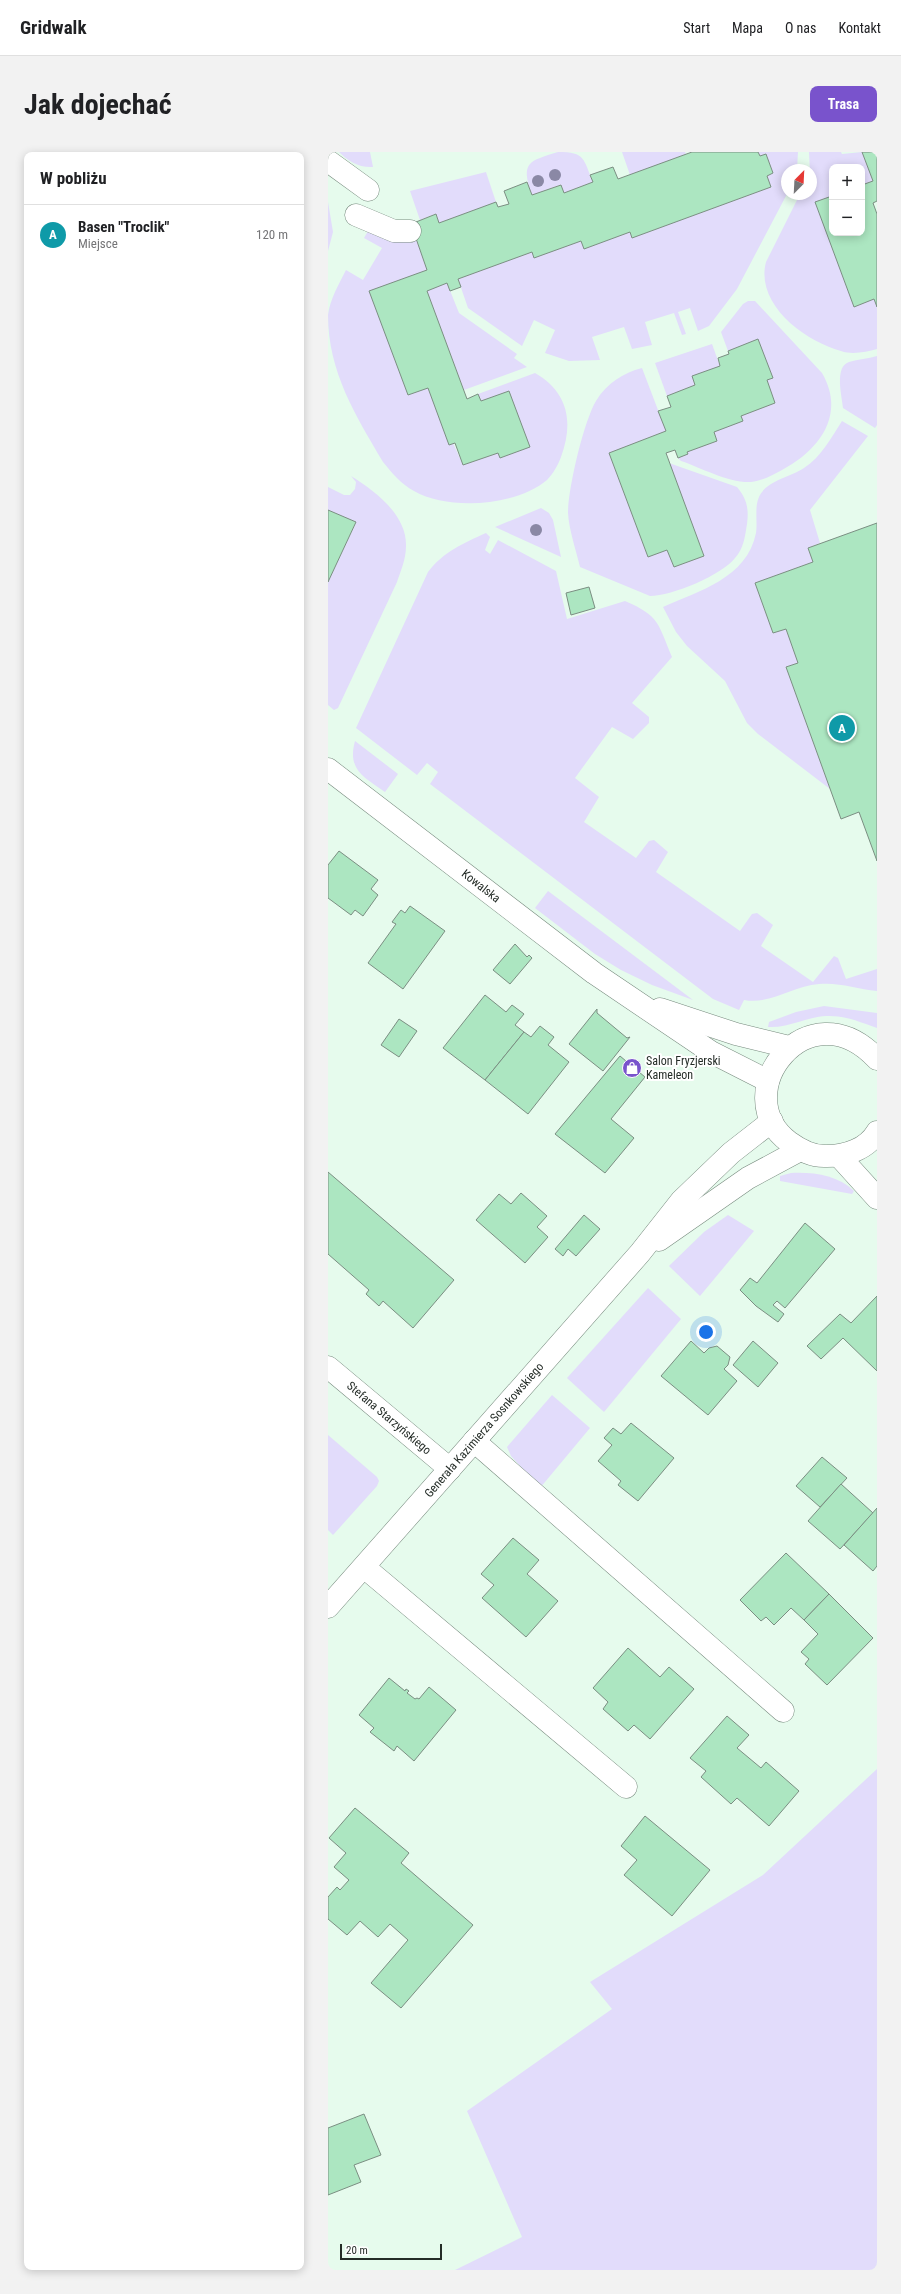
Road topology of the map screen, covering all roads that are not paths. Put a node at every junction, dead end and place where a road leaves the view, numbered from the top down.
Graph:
1 (328, 161) edge
2 (368, 190) dead end
3 (356, 215) dead end
4 (410, 231) dead end
5 (328, 769) edge
6 (636, 1001) junction
7 (789, 1047) junction
8 (873, 1050) edge
9 (768, 1081) junction
10 (772, 1121) junction
11 (877, 1132) edge
12 (800, 1150) junction
13 (839, 1156) junction
14 (877, 1198) edge
15 (640, 1253) junction
16 (328, 1367) edge
17 (474, 1441) junction
18 (450, 1469) junction
19 (364, 1567) junction
20 (328, 1608) edge
21 (783, 1711) dead end
22 (626, 1787) dead end

1 - 2 street
3 - 4 street
5 - 6 street, Kowalska
6 - 7 street, Kowalska
6 - 9 street, Kowalska
7 - 8 street
7 - 9 street
9 - 10 street
10 - 12 street
10 - 15 street, Generała Kazimierza Sosnkowskiego
11 - 13 street
12 - 13 street
12 - 15 street, Generała Kazimierza Sosnkowskiego
13 - 14 street
15 - 17 street, Generała Kazimierza Sosnkowskiego
16 - 18 street, Stefana Starzyńskiego
17 - 18 street, Generała Kazimierza Sosnkowskiego
17 - 21 street
18 - 19 street, Generała Kazimierza Sosnkowskiego
19 - 20 street, Generała Kazimierza Sosnkowskiego
19 - 22 street

